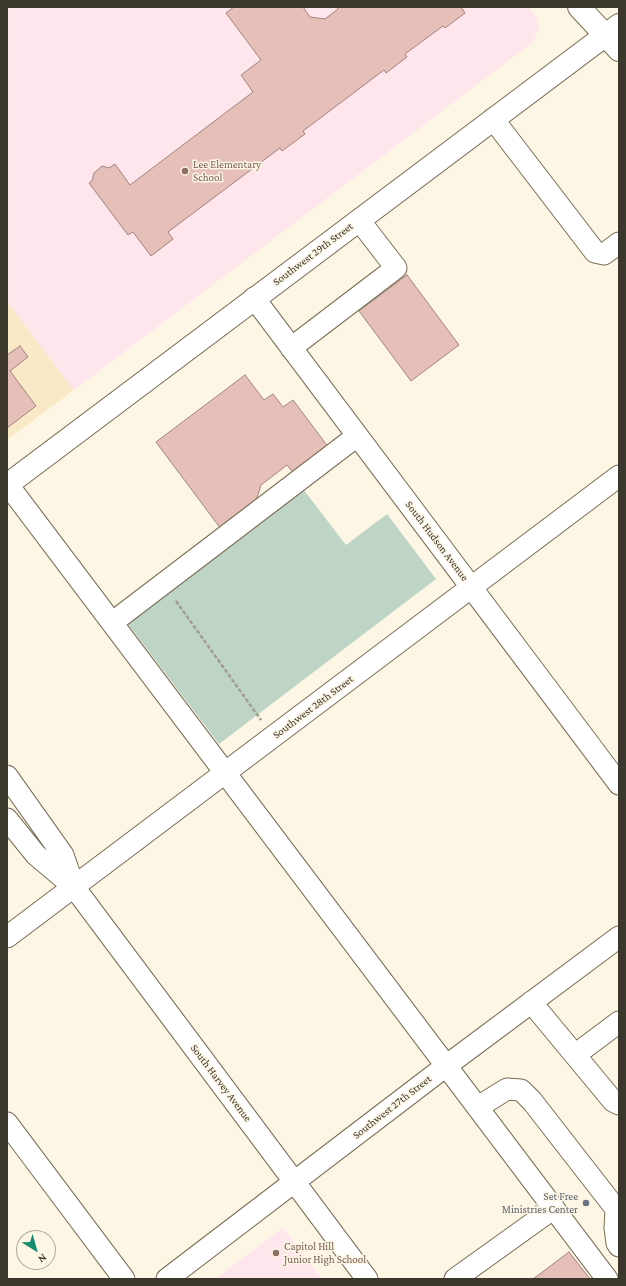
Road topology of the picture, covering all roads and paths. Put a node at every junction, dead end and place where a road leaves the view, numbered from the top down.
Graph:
1 (579, 7) edge
2 (614, 37) edge
3 (493, 119) junction
4 (359, 220) junction
5 (619, 243) edge
6 (254, 298) junction
7 (291, 348) junction
8 (357, 436) junction
9 (619, 476) edge
10 (7, 485) edge
11 (164, 584) junction
12 (472, 586) junction
13 (113, 622) junction
14 (273, 737) junction
15 (225, 774) junction
16 (7, 776) edge
17 (619, 784) edge
18 (7, 819) edge
19 (74, 887) junction
20 (7, 937) edge
21 (619, 937) edge
22 (531, 1002) junction
23 (619, 1022) edge
24 (575, 1055) junction
25 (446, 1066) junction
26 (619, 1104) edge
27 (478, 1107) junction
28 (7, 1123) edge
29 (295, 1182) junction
30 (554, 1208) junction
31 (619, 1246) edge
32 (124, 1279) edge
33 (167, 1279) edge
34 (367, 1279) edge
35 (455, 1279) edge
36 (607, 1279) edge

1 - 2 main road
2 - 3 main road, Southwest 29th Street
3 - 4 main road, Southwest 29th Street
3 - 5 street
4 - 6 main road, Southwest 29th Street
4 - 7 street
6 - 7 street, South Hudson Avenue
6 - 10 main road, Southwest 29th Street
7 - 8 street, South Hudson Avenue
8 - 11 street
8 - 12 street, South Hudson Avenue
9 - 12 street, Southwest 28th Street
10 - 13 street
11 - 13 street
11 - 14 path
12 - 14 street, Southwest 28th Street
12 - 17 street, South Hudson Avenue
13 - 15 street
14 - 15 street, Southwest 28th Street
15 - 19 street, Southwest 28th Street
15 - 25 street
16 - 19 street, South Harvey Avenue
18 - 19 street, South Harvey Avenue
19 - 20 street, Southwest 28th Street
19 - 29 street, South Harvey Avenue
21 - 22 street, Southwest 27th Street
22 - 24 street
22 - 25 street, Southwest 27th Street
23 - 24 street
24 - 26 street
25 - 27 street
25 - 29 street, Southwest 27th Street
27 - 30 street
27 - 31 street
28 - 32 street
29 - 33 street, Southwest 27th Street
29 - 34 street, South Harvey Avenue
30 - 35 street
30 - 36 street

